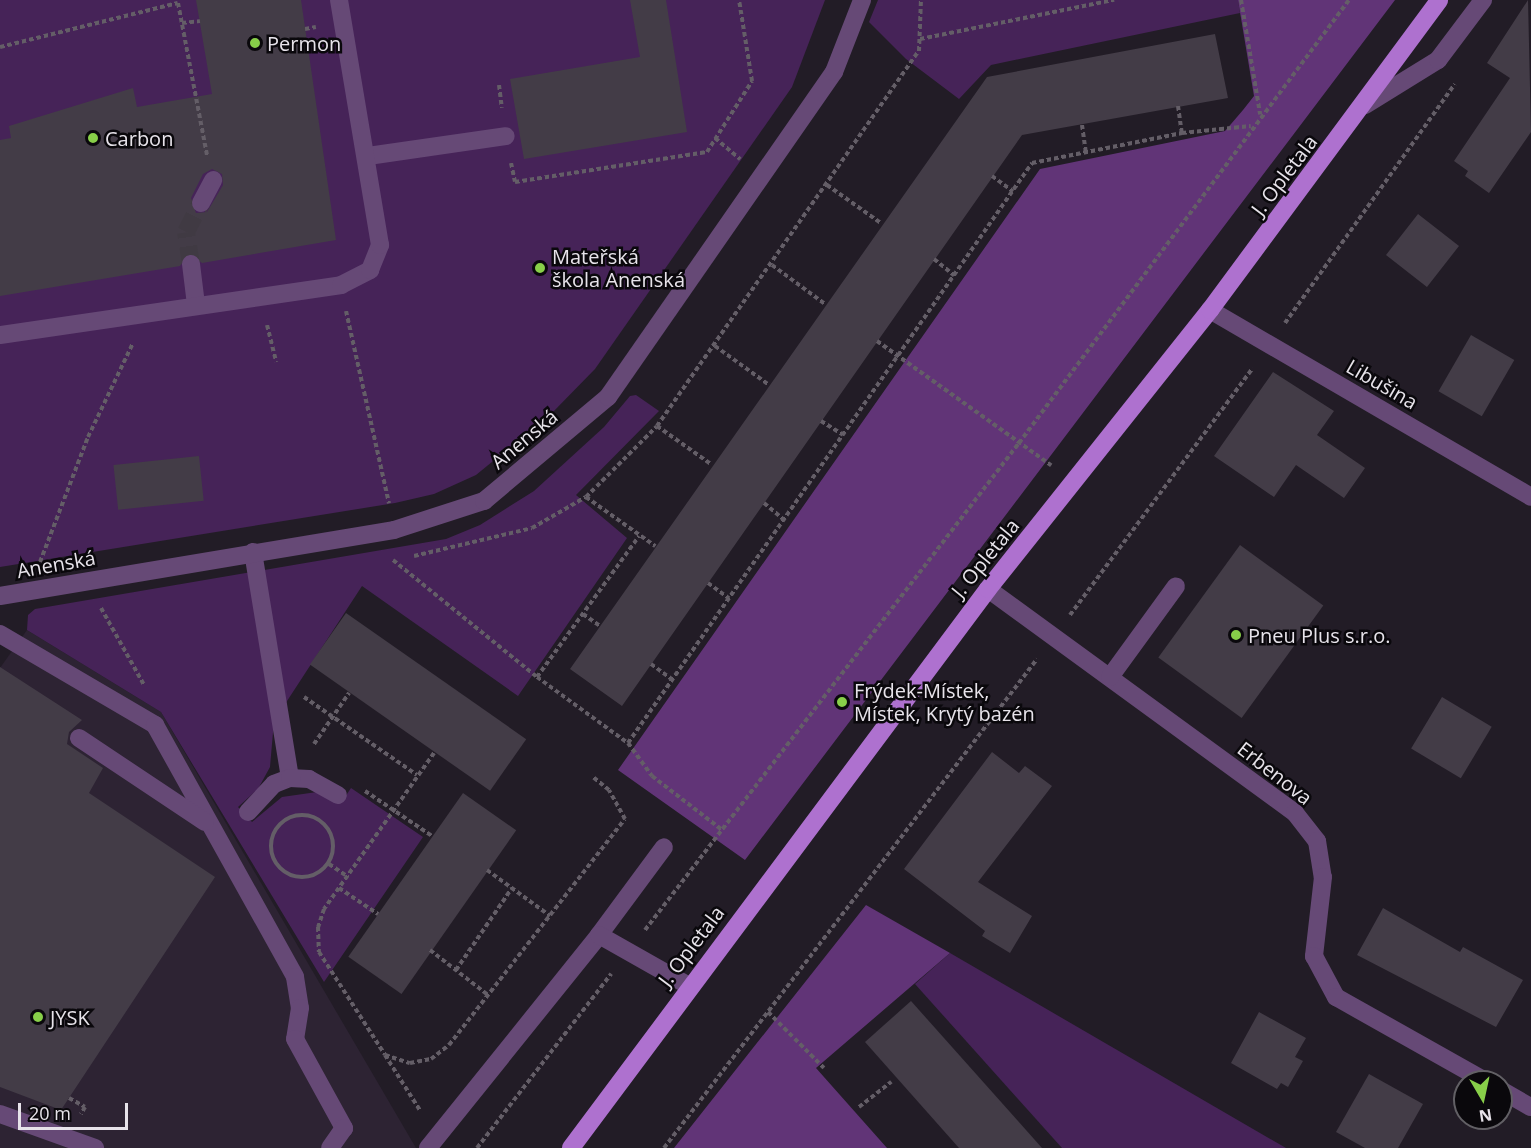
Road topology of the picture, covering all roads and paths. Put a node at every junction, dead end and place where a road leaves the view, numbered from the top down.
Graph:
1 (339, 0) edge
2 (739, 0) edge
3 (862, 0) edge
4 (1114, 0) edge
5 (1241, 0) edge
6 (1349, 0) edge
7 (1439, 0) edge
8 (1484, 0) edge
9 (168, 3) edge
10 (200, 21) dead end
11 (182, 23) junction
12 (920, 39) dead end
13 (0, 47) edge
14 (1460, 77) dead end
15 (499, 85) dead end
16 (1365, 105) junction
17 (1178, 106) dead end
18 (1260, 114) junction
19 (1082, 124) dead end
20 (1251, 126) junction
21 (1182, 133) junction
22 (506, 136) junction
23 (715, 138) junction
24 (1086, 152) junction
25 (751, 155) dead end
26 (368, 156) junction
27 (211, 173) joint
28 (992, 176) dead end
29 (827, 185) dead end
30 (1013, 191) junction
31 (201, 203) tunnel mouth
32 (882, 224) dead end
33 (934, 259) dead end
34 (191, 264) tunnel mouth
35 (771, 265) dead end
36 (954, 275) junction
37 (341, 285) junction
38 (260, 295) junction
39 (196, 303) junction
40 (825, 304) dead end
41 (1210, 310) junction
42 (148, 312) junction
43 (0, 334) edge
44 (877, 341) dead end
45 (1269, 345) junction
46 (715, 346) dead end
47 (899, 354) junction
48 (276, 362) dead end
49 (769, 385) dead end
50 (821, 421) dead end
51 (657, 426) dead end
52 (843, 435) junction
53 (1019, 443) junction
54 (712, 465) dead end
55 (1077, 482) junction
56 (586, 497) dead end
57 (1531, 497) edge
58 (764, 503) dead end
59 (784, 519) junction
60 (394, 530) junction
61 (639, 536) junction
62 (655, 546) dead end
63 (253, 552) junction
64 (393, 560) dead end
65 (50, 567) dead end
66 (708, 583) dead end
67 (1176, 586) dead end
68 (988, 589) junction
69 (0, 596) edge
70 (729, 598) junction
71 (111, 606) dead end
72 (100, 608) junction
73 (89, 609) dead end
74 (583, 614) junction
75 (600, 626) dead end
76 (0, 634) edge
77 (1055, 635) junction
78 (651, 664) dead end
79 (1110, 676) junction
80 (537, 677) junction
81 (672, 679) junction
82 (349, 693) dead end
83 (155, 725) junction
84 (79, 738) dead end
85 (628, 743) junction
86 (309, 750) dead end
87 (434, 753) dead end
88 (592, 776) dead end
89 (290, 777) junction
90 (356, 784) dead end
91 (338, 795) dead end
92 (248, 812) dead end
93 (394, 812) junction
94 (209, 825) junction
95 (722, 830) junction
96 (432, 836) dead end
97 (664, 848) dead end
98 (328, 864) junction
99 (487, 870) dead end
100 (348, 877) junction
101 (339, 888) junction
102 (512, 888) junction
103 (378, 914) dead end
104 (550, 916) junction
105 (599, 935) junction
106 (430, 950) dead end
107 (628, 953) junction
108 (456, 970) junction
109 (689, 986) junction
110 (488, 995) junction
111 (768, 1012) junction
112 (385, 1055) junction
113 (824, 1068) dead end
114 (1466, 1070) edge
115 (891, 1082) dead end
116 (1513, 1097) edge
117 (859, 1107) dead end
118 (1531, 1107) edge
119 (0, 1114) edge
120 (432, 1142) edge
121 (95, 1148) edge
122 (330, 1148) edge
123 (477, 1148) edge
124 (571, 1148) edge
125 (664, 1148) edge

1 - 26 street
2 - 23 path
3 - 60 street, Anenská
4 - 12 path
5 - 18 path
6 - 18 path
7 - 16 main road, J. Opletala
8 - 16 street
9 - 11 path
9 - 13 path
10 - 11 path
11 - 27 path
14 - 45 path
15 - 22 path
16 - 41 main road, J. Opletala
17 - 21 path
18 - 20 path
19 - 24 path
20 - 21 path
20 - 53 path
21 - 24 path
22 - 23 path
22 - 26 street
23 - 25 path
24 - 30 path
26 - 37 street
27 - 31 street
28 - 30 path
29 - 32 path
30 - 36 path
33 - 36 path
34 - 39 street
35 - 40 path
36 - 47 path
37 - 38 street
37 - 60 path
38 - 39 street
38 - 48 path
39 - 42 street
41 - 45 street, Libušina
41 - 55 main road, J. Opletala
42 - 43 street
42 - 65 path
44 - 47 path
45 - 57 street, Libušina
45 - 77 path
46 - 49 path
47 - 52 path
47 - 53 path
50 - 52 path
51 - 54 path
52 - 59 path
53 - 55 path
53 - 95 path
55 - 68 main road, J. Opletala
56 - 61 path
58 - 59 path
59 - 70 path
60 - 63 street, Anenská
61 - 62 path
61 - 74 path
63 - 69 street, Anenská
63 - 89 street
64 - 80 path
66 - 70 path
67 - 79 street
68 - 77 street, Erbenova
68 - 109 main road, J. Opletala
70 - 81 path
71 - 72 path
72 - 73 path
72 - 83 path
74 - 75 path
74 - 80 path
76 - 83 street
77 - 79 street, Erbenova
77 - 111 path
78 - 81 path
79 - 114 street, Erbenova
80 - 85 path
81 - 85 path
82 - 86 path
83 - 94 street
84 - 94 street
85 - 95 path
87 - 93 path
88 - 104 path
89 - 91 street
89 - 92 street
90 - 93 path
93 - 96 path
93 - 100 path
94 - 122 street
95 - 107 path
97 - 105 street
98 - 98 path
98 - 100 path
99 - 102 path
100 - 101 path
101 - 103 path
101 - 112 path
102 - 104 path
102 - 108 path
104 - 110 path
105 - 107 street
105 - 120 street
106 - 108 path
107 - 109 street
107 - 123 path
108 - 110 path
109 - 124 main road, J. Opletala
110 - 112 path
111 - 113 path
111 - 125 path
112 - 120 path
115 - 117 path
116 - 118 street
119 - 121 street

